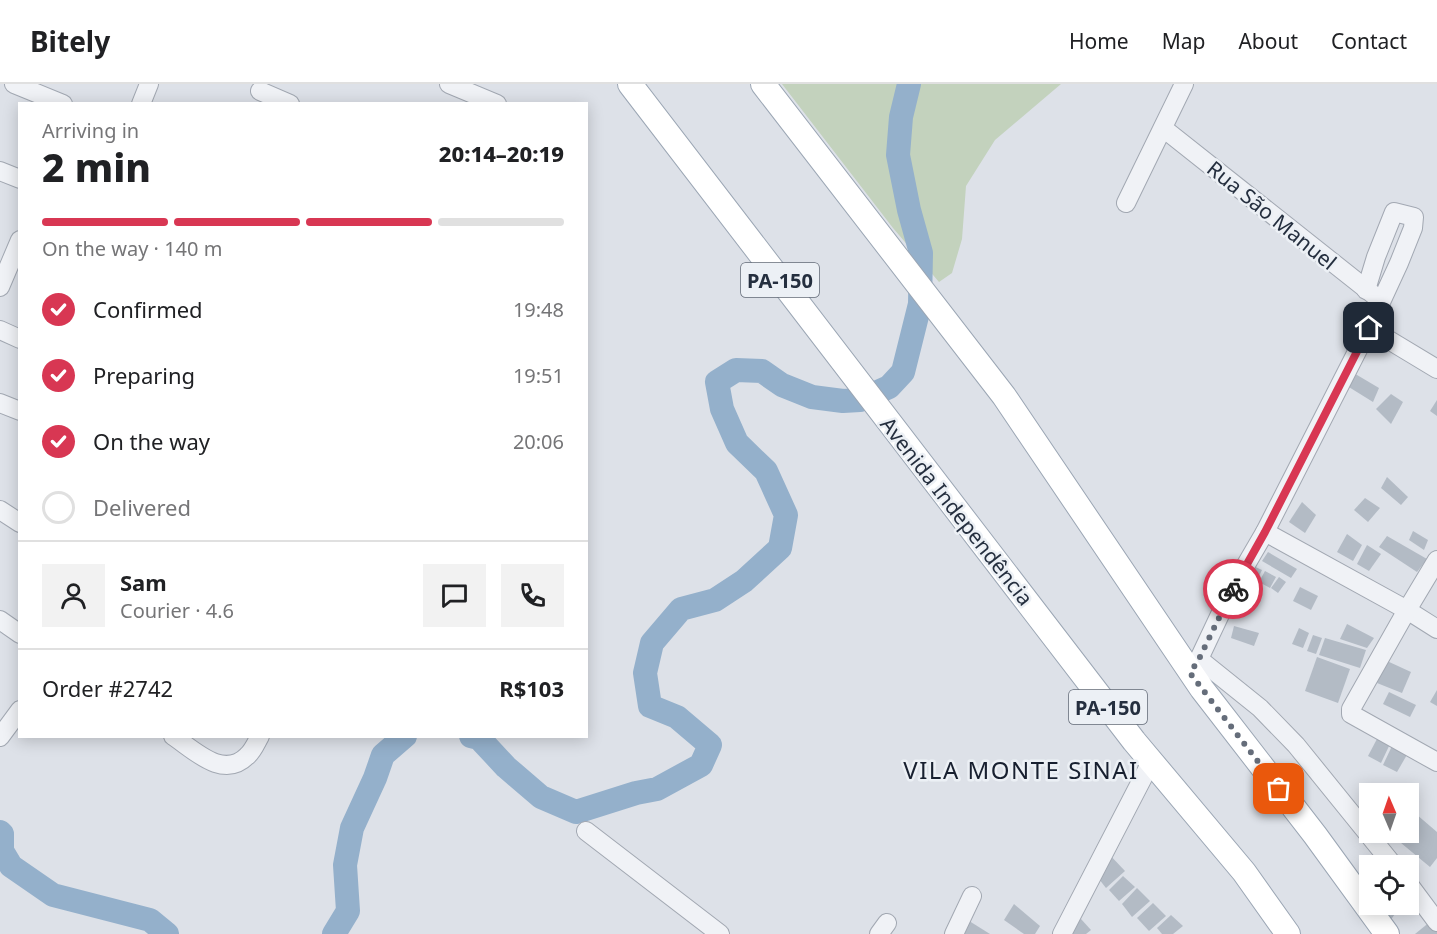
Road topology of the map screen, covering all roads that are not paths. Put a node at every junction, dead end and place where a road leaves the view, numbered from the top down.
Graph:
1 (149, 84) edge
2 (449, 84) edge
3 (630, 84) edge
4 (763, 84) edge
5 (1184, 84) edge
6 (26, 86) edge
7 (260, 93) edge
8 (59, 102) edge
9 (142, 102) edge
10 (285, 102) edge
11 (492, 102) edge
12 (1163, 128) junction
13 (0, 171) edge
14 (18, 178) edge
15 (1126, 202) dead end
16 (18, 245) edge
17 (0, 287) edge
18 (1366, 290) junction
19 (1382, 301) junction
20 (1369, 328) junction
21 (0, 330) edge
22 (18, 338) edge
23 (1437, 369) edge
24 (0, 403) edge
25 (18, 410) edge
26 (0, 510) edge
27 (18, 522) edge
28 (1265, 532) junction
29 (1437, 560) edge
30 (1407, 610) junction
31 (0, 620) edge
32 (1437, 629) edge
33 (18, 633) edge
34 (1195, 666) junction
35 (18, 713) edge
36 (0, 737) edge
37 (176, 738) edge
38 (259, 738) edge
39 (1151, 762) junction
40 (1437, 762) edge
41 (586, 831) dead end
42 (1315, 835) junction
43 (1385, 855) edge
44 (1244, 872) junction
45 (1419, 891) edge
46 (972, 896) dead end
47 (1419, 898) edge
48 (1437, 905) edge
49 (1437, 922) edge
50 (720, 934) edge
51 (954, 934) edge
52 (1062, 934) edge
53 (1288, 934) edge
54 (1303, 934) edge
55 (1369, 934) edge
56 (1387, 934) edge

1 - 9 street
2 - 11 street
3 - 39 main road, Avenida Independência / PA-150
4 - 34 main road
5 - 12 street
6 - 8 street
7 - 10 street
12 - 15 street
12 - 18 street, Rua São Manuel
13 - 14 street
16 - 17 street
18 - 19 street, Rua São Manuel
18 - 19 street
19 - 20 street
20 - 23 street
20 - 28 street
21 - 22 street
24 - 25 street
26 - 27 street
28 - 30 street
28 - 34 street
29 - 30 street
30 - 32 street
30 - 40 street
31 - 33 street
34 - 42 main road
34 - 43 street
35 - 36 street
37 - 38 street
39 - 44 main road, Avenida Independência / PA-150
39 - 52 street
41 - 50 street
42 - 55 main road
42 - 56 main road
44 - 53 main road, Avenida Independência / PA-150
44 - 54 main road
45 - 48 street
46 - 51 street
47 - 49 street

